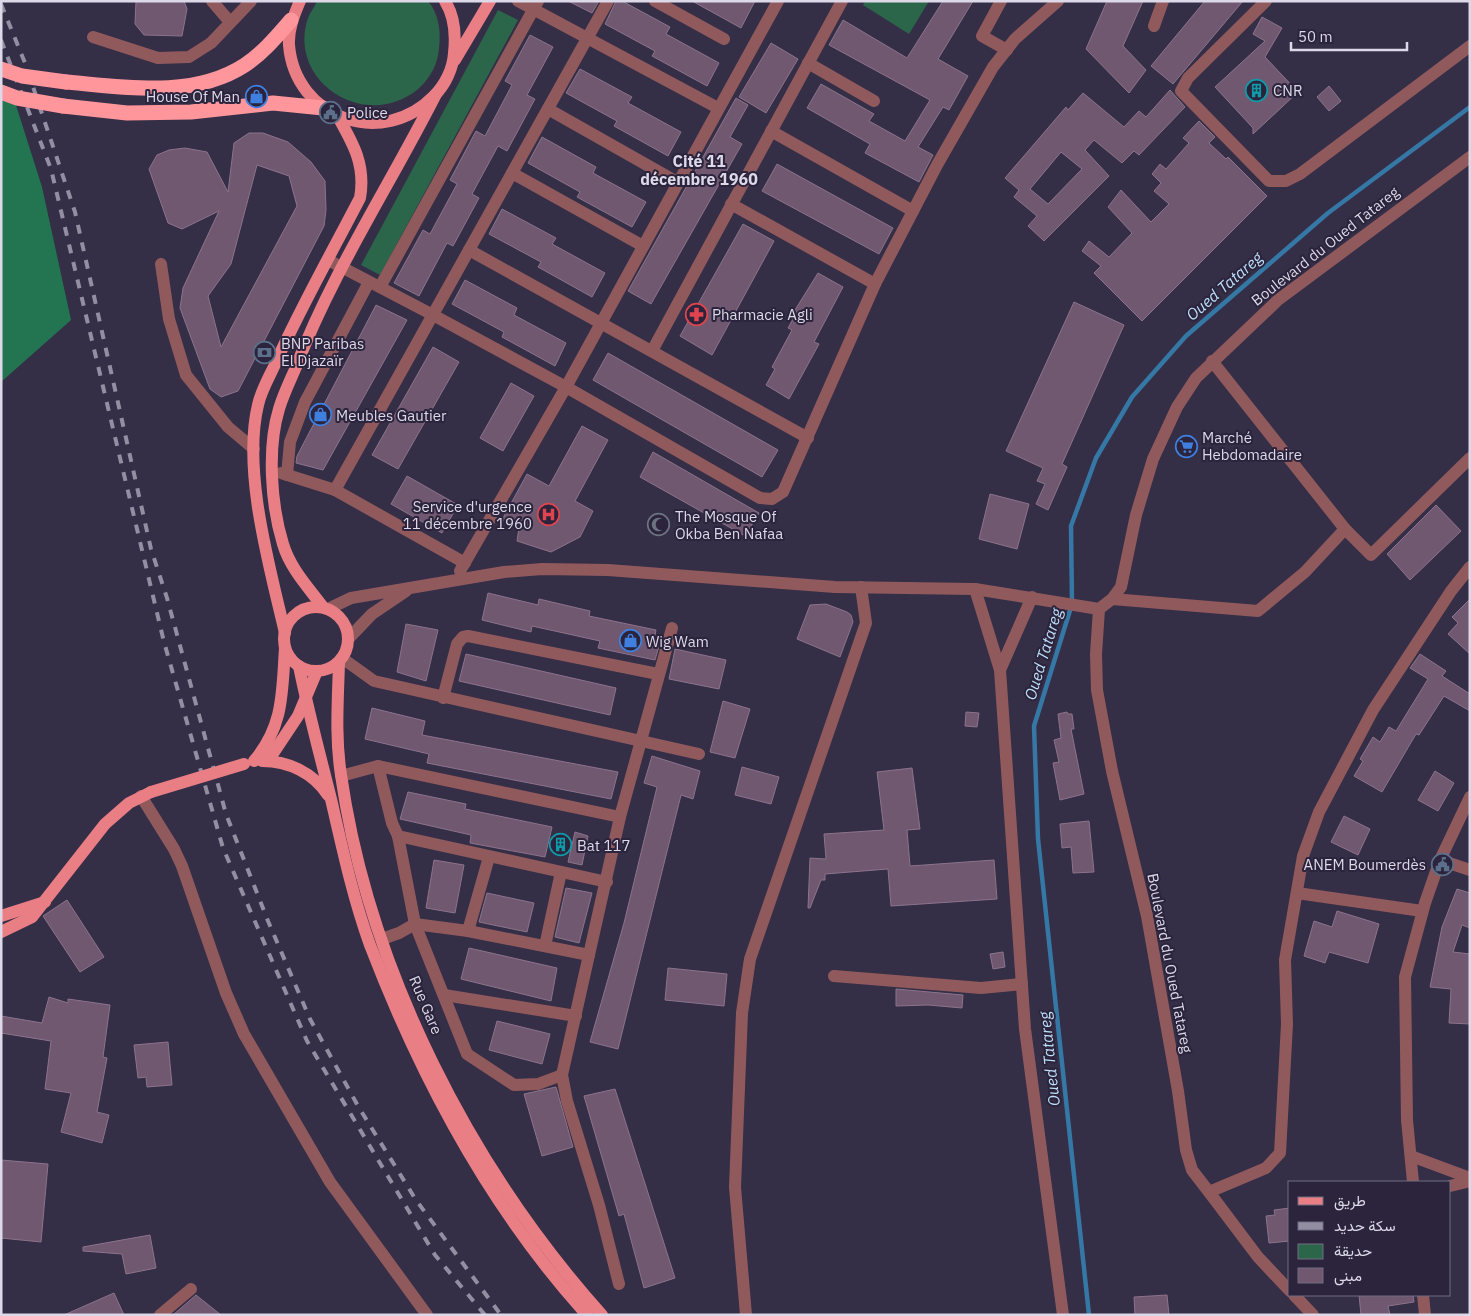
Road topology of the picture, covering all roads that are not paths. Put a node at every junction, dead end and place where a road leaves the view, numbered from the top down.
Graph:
1 (212, 1) edge
2 (251, 1) edge
3 (300, 1) edge
4 (445, 1) edge
5 (490, 1) edge
6 (518, 1) edge
7 (608, 1) edge
8 (655, 1) edge
9 (778, 1) edge
10 (842, 1) edge
11 (1002, 1) edge
12 (1058, 1) edge
13 (1163, 1) edge
14 (1266, 1) edge
15 (536, 6) edge
16 (292, 20) junction
17 (230, 22) junction
18 (1154, 26) dead end
19 (93, 37) dead end
20 (587, 38) junction
21 (724, 39) dead end
22 (1470, 46) edge
23 (1006, 50) junction
24 (453, 62) junction
25 (808, 64) junction
26 (1, 69) edge
27 (1, 92) edge
28 (436, 94) junction
29 (874, 101) dead end
30 (323, 108) junction
31 (718, 108) junction
32 (548, 109) junction
33 (338, 115) junction
34 (771, 131) junction
35 (1470, 157) edge
36 (512, 174) junction
37 (678, 182) junction
38 (731, 204) junction
39 (913, 211) junction
40 (642, 246) junction
41 (469, 250) junction
42 (328, 260) junction
43 (161, 264) dead end
44 (341, 268) junction
45 (374, 284) junction
46 (875, 284) junction
47 (434, 314) junction
48 (601, 322) junction
49 (652, 351) junction
50 (1212, 361) junction
51 (566, 387) junction
52 (808, 438) junction
53 (254, 449) junction
54 (1470, 458) edge
55 (271, 471) junction
56 (287, 475) junction
57 (335, 490) junction
58 (1345, 529) junction
59 (465, 563) junction
60 (1470, 567) edge
61 (454, 581) junction
62 (861, 587) junction
63 (411, 588) junction
64 (976, 590) junction
65 (1032, 597) junction
66 (1112, 599) junction
67 (325, 608) junction
68 (1099, 608) junction
69 (672, 628) dead end
70 (348, 638) junction
71 (285, 639) junction
72 (341, 660) junction
73 (300, 666) junction
74 (1000, 670) junction
75 (318, 671) junction
76 (658, 674) junction
77 (443, 698) junction
78 (306, 700) junction
79 (642, 742) junction
80 (699, 754) dead end
81 (268, 761) junction
82 (249, 763) junction
83 (378, 766) junction
84 (341, 776) junction
85 (146, 794) junction
86 (1470, 797) edge
87 (331, 800) junction
88 (620, 817) junction
89 (398, 836) junction
90 (489, 857) junction
91 (1440, 860) junction
92 (1470, 870) edge
93 (561, 872) junction
94 (606, 882) junction
95 (1296, 893) junction
96 (45, 902) junction
97 (1422, 911) junction
98 (1, 916) edge
99 (415, 924) junction
100 (468, 931) junction
101 (1, 932) edge
102 (382, 939) junction
103 (545, 946) junction
104 (590, 955) junction
105 (834, 976) dead end
106 (1022, 984) junction
107 (444, 994) junction
108 (576, 1016) junction
109 (562, 1075) junction
110 (1410, 1156) junction
111 (1470, 1178) edge
112 (1413, 1181) edge
113 (1470, 1182) edge
114 (1451, 1186) edge
115 (1208, 1192) junction
116 (620, 1284) dead end
117 (191, 1289) dead end
118 (1288, 1289) edge
119 (1295, 1296) edge
120 (1423, 1296) edge
121 (160, 1315) edge
122 (427, 1315) edge
123 (587, 1315) edge
124 (602, 1315) edge
125 (746, 1315) edge
126 (1063, 1315) edge
127 (1313, 1315) edge
128 (1425, 1315) edge

1 - 17 street
2 - 17 street
3 - 16 main road
4 - 24 main road
5 - 24 main road
6 - 15 street
7 - 20 street
8 - 21 street
9 - 31 street
10 - 25 street
11 - 23 street
12 - 23 street
13 - 18 street
14 - 22 street
15 - 20 street
15 - 45 street
16 - 26 highway, bridge
16 - 30 main road
17 - 19 street
20 - 31 street
20 - 32 street
23 - 39 street
24 - 28 main road
25 - 29 street
25 - 34 street
27 - 30 highway, bridge
28 - 33 main road
28 - 44 main road
30 - 33 main road
31 - 37 street
32 - 36 street
32 - 37 street
33 - 42 main road
34 - 38 street
34 - 39 street
35 - 50 street, Boulevard du Oued Tatareg
36 - 40 street
36 - 41 street
37 - 40 street
38 - 46 street
38 - 49 street
39 - 46 street
40 - 48 street
41 - 47 street
41 - 48 street
42 - 44 street
42 - 53 main road
43 - 53 street
44 - 45 street
44 - 55 main road
45 - 47 street
45 - 56 street
46 - 52 street
47 - 51 street
47 - 57 street
48 - 49 street
48 - 51 street
49 - 52 street
50 - 58 street
50 - 66 street, Boulevard du Oued Tatareg
51 - 52 street
51 - 59 street
53 - 71 main road
54 - 58 street
55 - 56 street
55 - 67 main road
56 - 57 street
57 - 59 street
58 - 66 street
59 - 61 street
60 - 95 street
61 - 62 street
61 - 63 street
62 - 64 street
62 - 125 street
63 - 67 street
63 - 70 street
64 - 65 street
64 - 74 street
65 - 68 street
65 - 74 street
66 - 68 street, Boulevard du Oued Tatareg
67 - 70 main road
67 - 71 main road
68 - 115 street, Boulevard du Oued Tatareg
69 - 76 street
70 - 72 main road
71 - 73 main road
71 - 82 main road
72 - 75 main road
72 - 77 street
72 - 84 main road, Rue Gare
73 - 75 main road
73 - 78 main road, Rue Gare
74 - 106 street
75 - 78 main road
76 - 77 street
76 - 79 street
77 - 79 street
78 - 81 main road
78 - 87 main road, Rue Gare
79 - 80 street
79 - 88 street
81 - 82 main road
81 - 87 main road
82 - 85 main road, bridge
83 - 84 street
83 - 88 street
83 - 89 street
84 - 102 main road, Rue Gare
85 - 96 main road
85 - 122 street
86 - 91 street
87 - 123 main road, Rue Gare
88 - 94 street
89 - 90 street
89 - 99 street
90 - 93 street
90 - 100 street
91 - 92 street
91 - 97 street
93 - 94 street
93 - 103 street
94 - 104 street
95 - 97 street
95 - 115 street
96 - 98 main road
96 - 101 main road
97 - 110 street
99 - 100 street
99 - 102 street
99 - 107 street
100 - 103 street
102 - 124 main road, Rue Gare
103 - 104 street
104 - 108 street
105 - 106 street
106 - 126 street
107 - 108 street
107 - 109 street
108 - 109 street
109 - 116 street
110 - 111 street
110 - 112 street
113 - 114 street
115 - 118 street, Boulevard du Oued Tatareg
117 - 121 street
119 - 127 street
120 - 128 street

